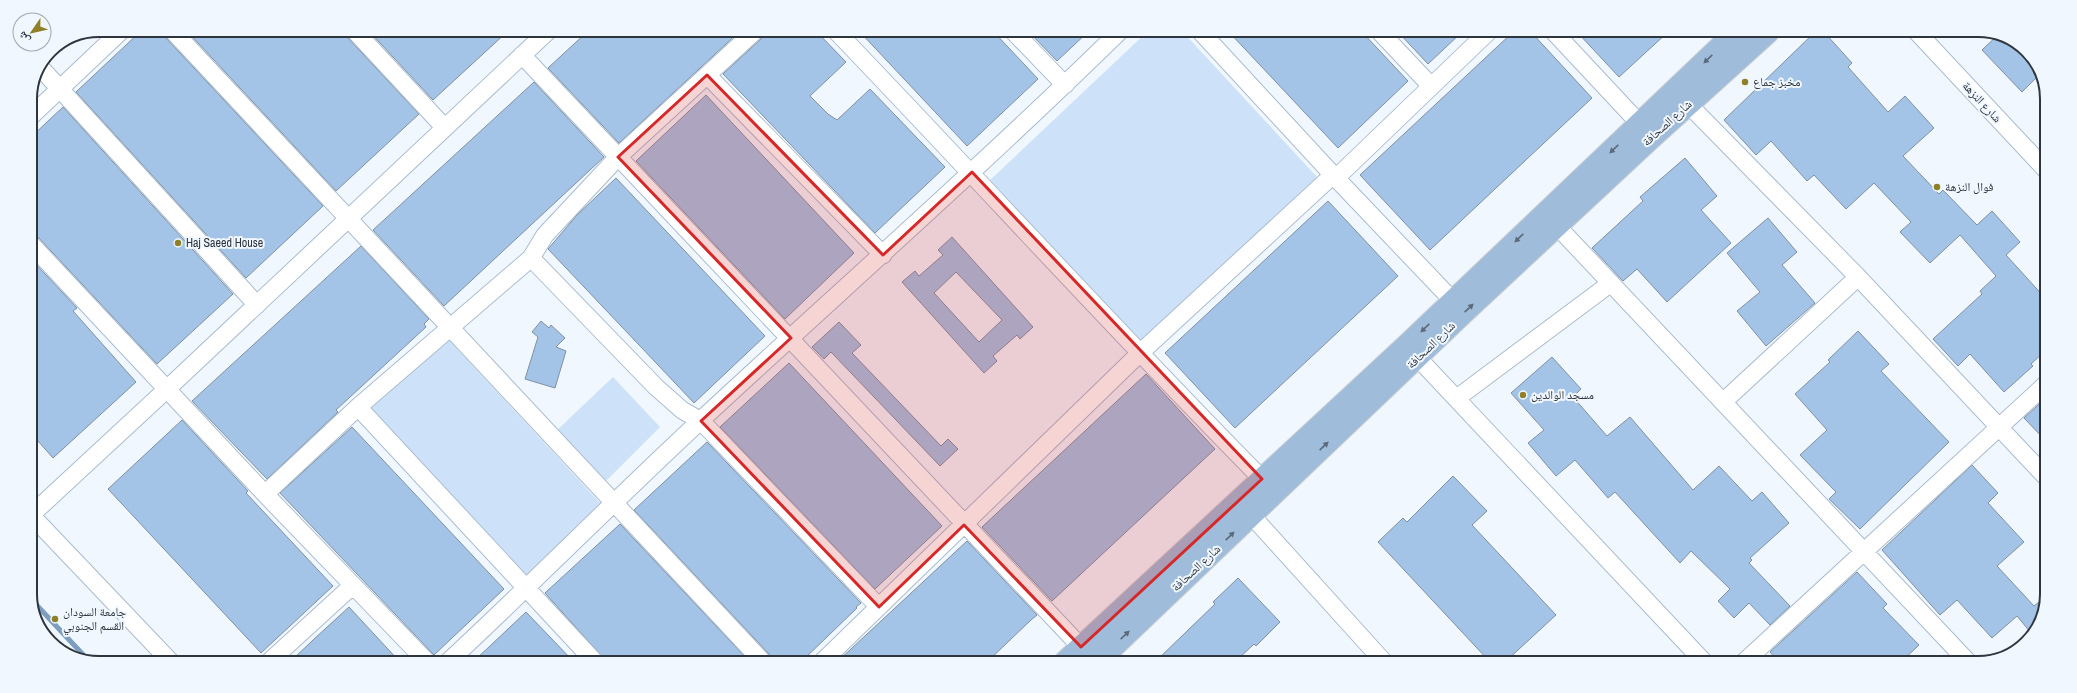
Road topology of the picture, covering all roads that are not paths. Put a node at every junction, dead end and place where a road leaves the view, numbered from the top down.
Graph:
1 (115, 37) edge
2 (178, 37) edge
3 (360, 37) edge
4 (538, 37) edge
5 (748, 37) edge
6 (842, 37) edge
7 (1019, 37) edge
8 (1114, 37) edge
9 (1206, 37) edge
10 (1385, 37) edge
11 (1483, 37) edge
12 (1559, 37) edge
13 (1730, 37) edge
14 (1762, 37) edge
15 (1922, 37) edge
16 (522, 55) junction
17 (44, 71) edge
18 (707, 75) junction
19 (1065, 85) junction
20 (1431, 86) junction
21 (60, 88) junction
22 (1688, 104) junction
23 (37, 109) edge
24 (1640, 124) junction
25 (444, 127) junction
26 (618, 157) junction
27 (2040, 165) edge
28 (972, 172) junction
29 (1334, 177) junction
30 (347, 219) junction
31 (1557, 226) junction
32 (37, 251) edge
33 (882, 255) junction
34 (531, 258) junction
35 (1858, 277) junction
36 (1611, 283) junction
37 (1453, 301) junction
38 (257, 305) junction
39 (451, 328) junction
40 (791, 338) junction
41 (1140, 353) junction
42 (1418, 358) junction
43 (167, 389) junction
44 (2040, 389) edge
45 (1457, 398) junction
46 (1723, 402) junction
47 (358, 408) junction
48 (700, 421) junction
49 (1999, 427) junction
50 (2040, 471) edge
51 (1268, 486) junction
52 (265, 494) junction
53 (612, 503) junction
54 (37, 509) edge
55 (1246, 509) junction
56 (37, 522) edge
57 (964, 525) junction
58 (1865, 551) junction
59 (352, 586) junction
60 (526, 589) junction
61 (879, 608) junction
62 (1073, 655) edge
63 (165, 656) edge
64 (275, 656) edge
65 (421, 656) edge
66 (454, 656) edge
67 (589, 656) edge
68 (756, 656) edge
69 (828, 656) edge
70 (1103, 656) edge
71 (1379, 656) edge
72 (1698, 656) edge
73 (1751, 656) edge
74 (1962, 656) edge

1 - 21 street
2 - 30 street
3 - 25 street
4 - 16 street
5 - 18 street
6 - 28 street
7 - 19 street
8 - 19 street
9 - 29 street
10 - 20 street
11 - 20 street
12 - 24 street
13 -> 24 main road, شارع الصحافة
14 - 22 main road, شارع الصحافة
15 - 27 street, شارع النزهة
16 - 25 street
16 - 26 street
17 - 21 street
18 - 26 street
18 - 33 street
19 - 28 street
20 - 29 street
21 - 23 street
21 - 38 street
22 - 31 main road, شارع الصحافة
22 - 35 street
24 -> 37 main road, شارع الصحافة
25 - 30 street
26 - 34 street
26 - 40 street
28 - 33 street
28 - 41 street
29 - 37 street
29 - 41 street
30 - 38 street
30 - 39 street
31 - 36 street
42 -> 31 main road, شارع الصحافة
32 - 43 street
33 - 40 street
34 - 39 street
34 - 48 street
35 - 46 street
35 - 49 street
36 - 45 street
36 - 46 street
37 -> 51 main road, شارع الصحافة
38 - 43 street
39 - 47 street
39 - 53 street
40 - 48 street
40 - 57 street
41 - 51 street
41 - 57 street
42 - 45 street
51 -> 42 main road, شارع الصحافة
43 - 52 street
43 - 54 street
44 - 49 street
45 - 72 street
46 - 58 street
47 - 52 street
47 - 60 street
48 - 53 street
48 - 61 street
49 - 50 street
49 - 58 street
51 - 55 main road, شارع الصحافة
52 - 59 street
53 - 60 street
53 - 68 street
55 - 62 main road, شارع الصحافة
70 -> 55 main road, شارع الصحافة
55 - 71 street
56 - 63 street
57 - 61 street
57 - 62 street
58 - 73 street
58 - 74 street
59 - 64 street
59 - 65 street
60 - 66 street
60 - 67 street
61 - 69 street

